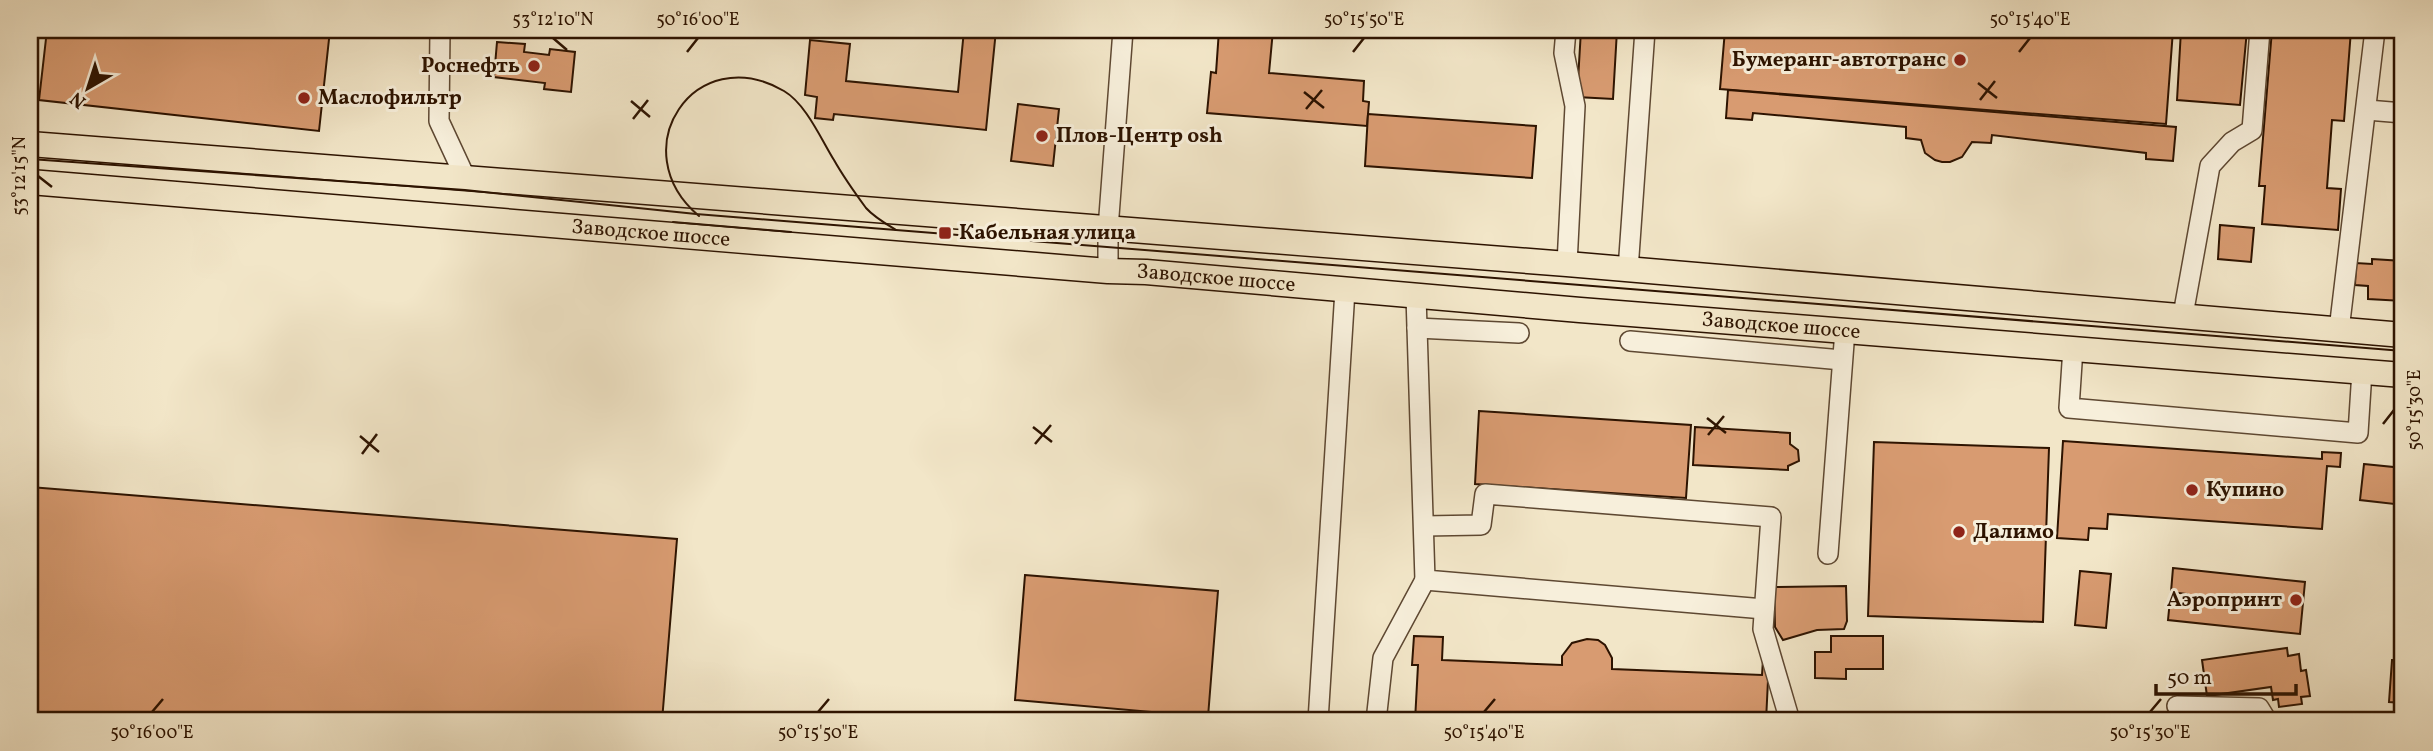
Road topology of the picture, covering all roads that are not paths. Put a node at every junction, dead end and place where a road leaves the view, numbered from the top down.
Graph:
1 (440, 30) edge
2 (1123, 30) edge
3 (1566, 30) edge
4 (1645, 30) edge
5 (2260, 30) edge
6 (2375, 30) edge
7 (2367, 110) junction
8 (2403, 114) edge
9 (30, 144) edge
10 (465, 177) junction
11 (30, 182) edge
12 (465, 217) junction
13 (1108, 229) junction
14 (1567, 264) junction
15 (1628, 270) junction
16 (1108, 271) junction
17 (1345, 290) junction
18 (1416, 296) junction
19 (2183, 316) junction
20 (1418, 328) junction
21 (2339, 330) junction
22 (1845, 331) junction
23 (1519, 333) dead end
24 (2403, 335) edge
25 (1630, 341) dead end
26 (2073, 348) junction
27 (1842, 360) junction
28 (2362, 371) junction
29 (2403, 374) edge
30 (1424, 526) junction
31 (1828, 554) dead end
32 (1425, 580) junction
33 (1764, 609) junction
34 (2177, 706) dead end
35 (1318, 721) edge
36 (1376, 721) edge
37 (1790, 721) edge
38 (2267, 721) edge

1 - 10 street
2 - 13 street
3 - 14 street
4 - 15 street
5 - 19 street
6 - 7 street
7 - 8 street
7 - 21 street
9 - 10 main road, Заводское шоссе
10 - 12 main road
10 - 13 main road, Заводское шоссе
11 - 12 main road, Заводское шоссе
12 - 16 main road, Заводское шоссе
13 - 14 main road, Заводское шоссе
13 - 16 street
14 - 15 main road, Заводское шоссе
15 - 19 main road, Заводское шоссе
16 - 17 main road, Заводское шоссе
17 - 18 main road, Заводское шоссе
17 - 35 street
18 - 20 street
18 - 22 main road, Заводское шоссе
19 - 21 main road, Заводское шоссе
20 - 23 street
20 - 30 street
21 - 24 main road, Заводское шоссе
22 - 26 main road, Заводское шоссе
22 - 27 street
25 - 27 street
26 - 28 main road, Заводское шоссе
26 - 28 street
27 - 31 street
28 - 29 main road, Заводское шоссе
30 - 32 street
30 - 33 street
32 - 33 street
32 - 36 street
33 - 37 street
34 - 38 street

